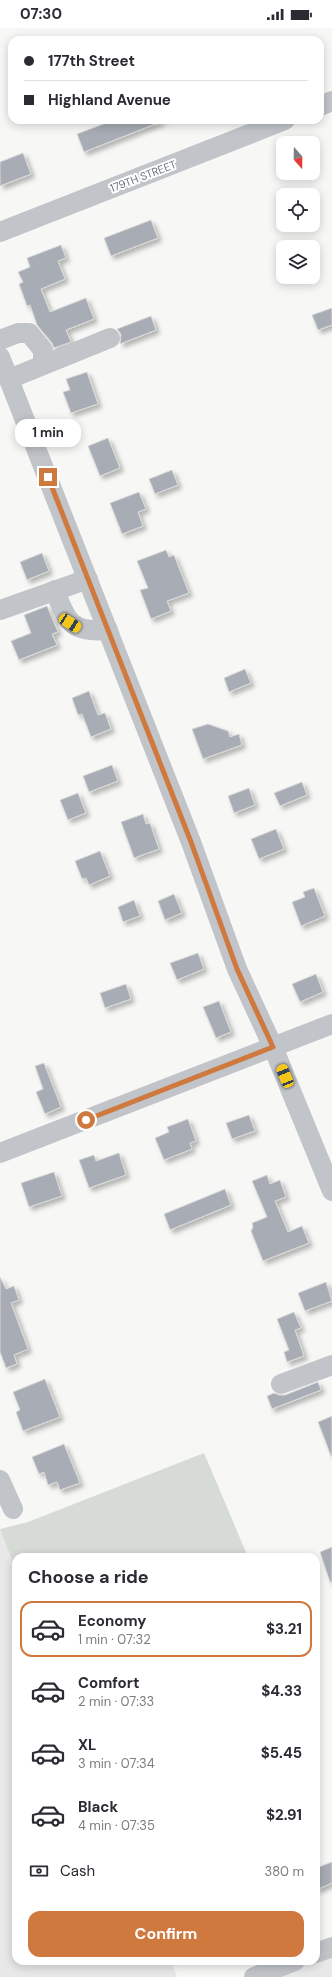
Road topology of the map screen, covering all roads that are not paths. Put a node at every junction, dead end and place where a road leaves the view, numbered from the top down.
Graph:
1 (275, 124) edge
2 (0, 232) edge
3 (110, 338) dead end
4 (0, 340) edge
5 (0, 357) edge
6 (43, 365) junction
7 (9, 379) junction
8 (88, 579) junction
9 (55, 590) junction
10 (0, 610) edge
11 (108, 630) junction
12 (332, 1024) edge
13 (273, 1047) junction
14 (0, 1153) edge
15 (332, 1191) edge
16 (332, 1365) edge
17 (281, 1384) dead end
18 (0, 1480) edge
19 (13, 1510) dead end
20 (332, 1946) edge
21 (320, 1951) edge
22 (285, 1965) edge
23 (254, 1977) edge

1 - 2 street, 179TH STREET
3 - 6 street
4 - 6 street
5 - 7 street
6 - 7 street
7 - 8 street
8 - 9 street
8 - 11 street
9 - 10 street
9 - 11 street
11 - 13 street
12 - 13 street
13 - 14 street
13 - 15 street
16 - 17 street
18 - 19 street
20 - 21 street
22 - 23 street

